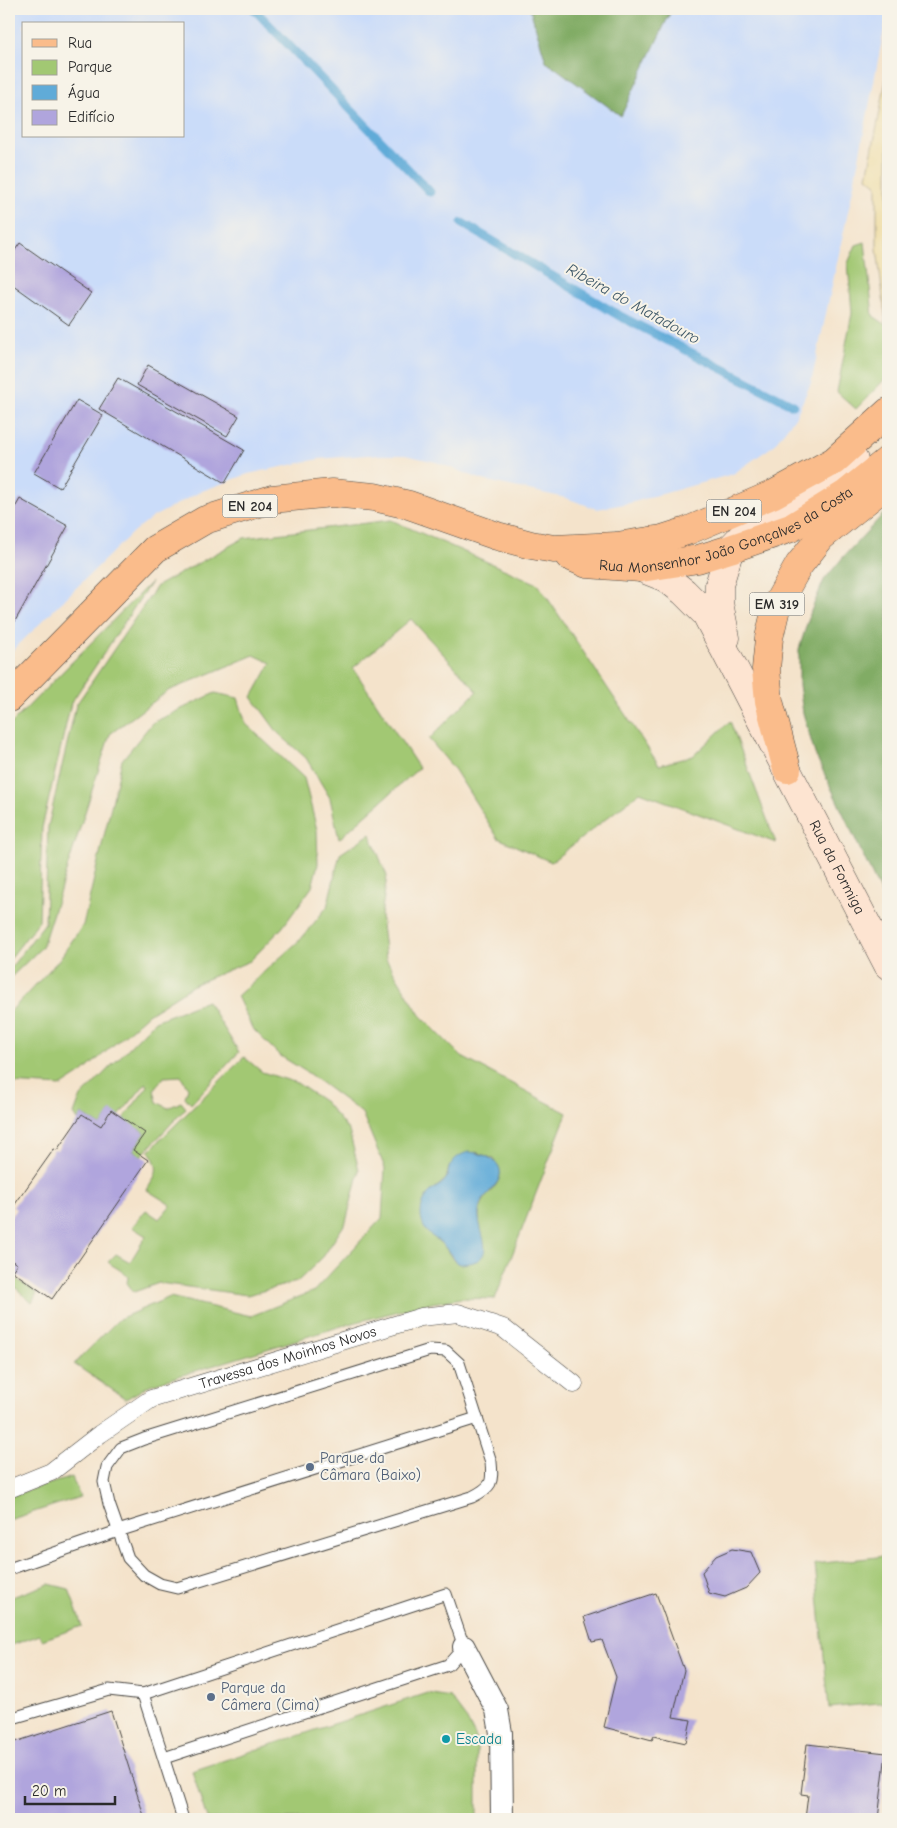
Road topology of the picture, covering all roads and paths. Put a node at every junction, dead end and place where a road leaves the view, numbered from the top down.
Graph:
1 (888, 412) edge
2 (888, 429) edge
3 (888, 460) edge
4 (888, 480) edge
5 (554, 549) junction
6 (730, 549) junction
7 (641, 568) junction
8 (730, 659) junction
9 (9, 698) edge
10 (787, 769) junction
11 (888, 965) edge
12 (574, 1384) dead end
13 (477, 1418) junction
14 (9, 1489) edge
15 (118, 1531) junction
16 (9, 1569) edge
17 (464, 1647) junction
18 (143, 1694) junction
19 (9, 1719) edge
20 (164, 1758) junction
21 (183, 1819) edge
22 (502, 1819) edge

1 - 5 main road, Rua Monsenhor João Gonçalves da Costa / EN 204
2 - 6 main road
3 - 6 main road, Rua Monsenhor João Gonçalves da Costa / EN 204
4 - 10 main road, EM 319
5 - 7 main road, Rua Monsenhor João Gonçalves da Costa / EN 204
5 - 9 main road, Rua Monsenhor João Gonçalves da Costa / EN 204
6 - 7 main road, Rua Monsenhor João Gonçalves da Costa / EN 204
6 - 8 main road
7 - 8 main road, EM 319
8 - 10 main road, EM 319
10 - 11 main road, Rua da Formiga / EM 319
12 - 14 street, Travessa dos Moinhos Novos
13 - 15 lane
13 - 15 lane
13 - 15 lane
15 - 16 lane
17 - 18 lane
17 - 20 lane
17 - 22 street
18 - 19 lane
18 - 20 lane
20 - 21 lane

